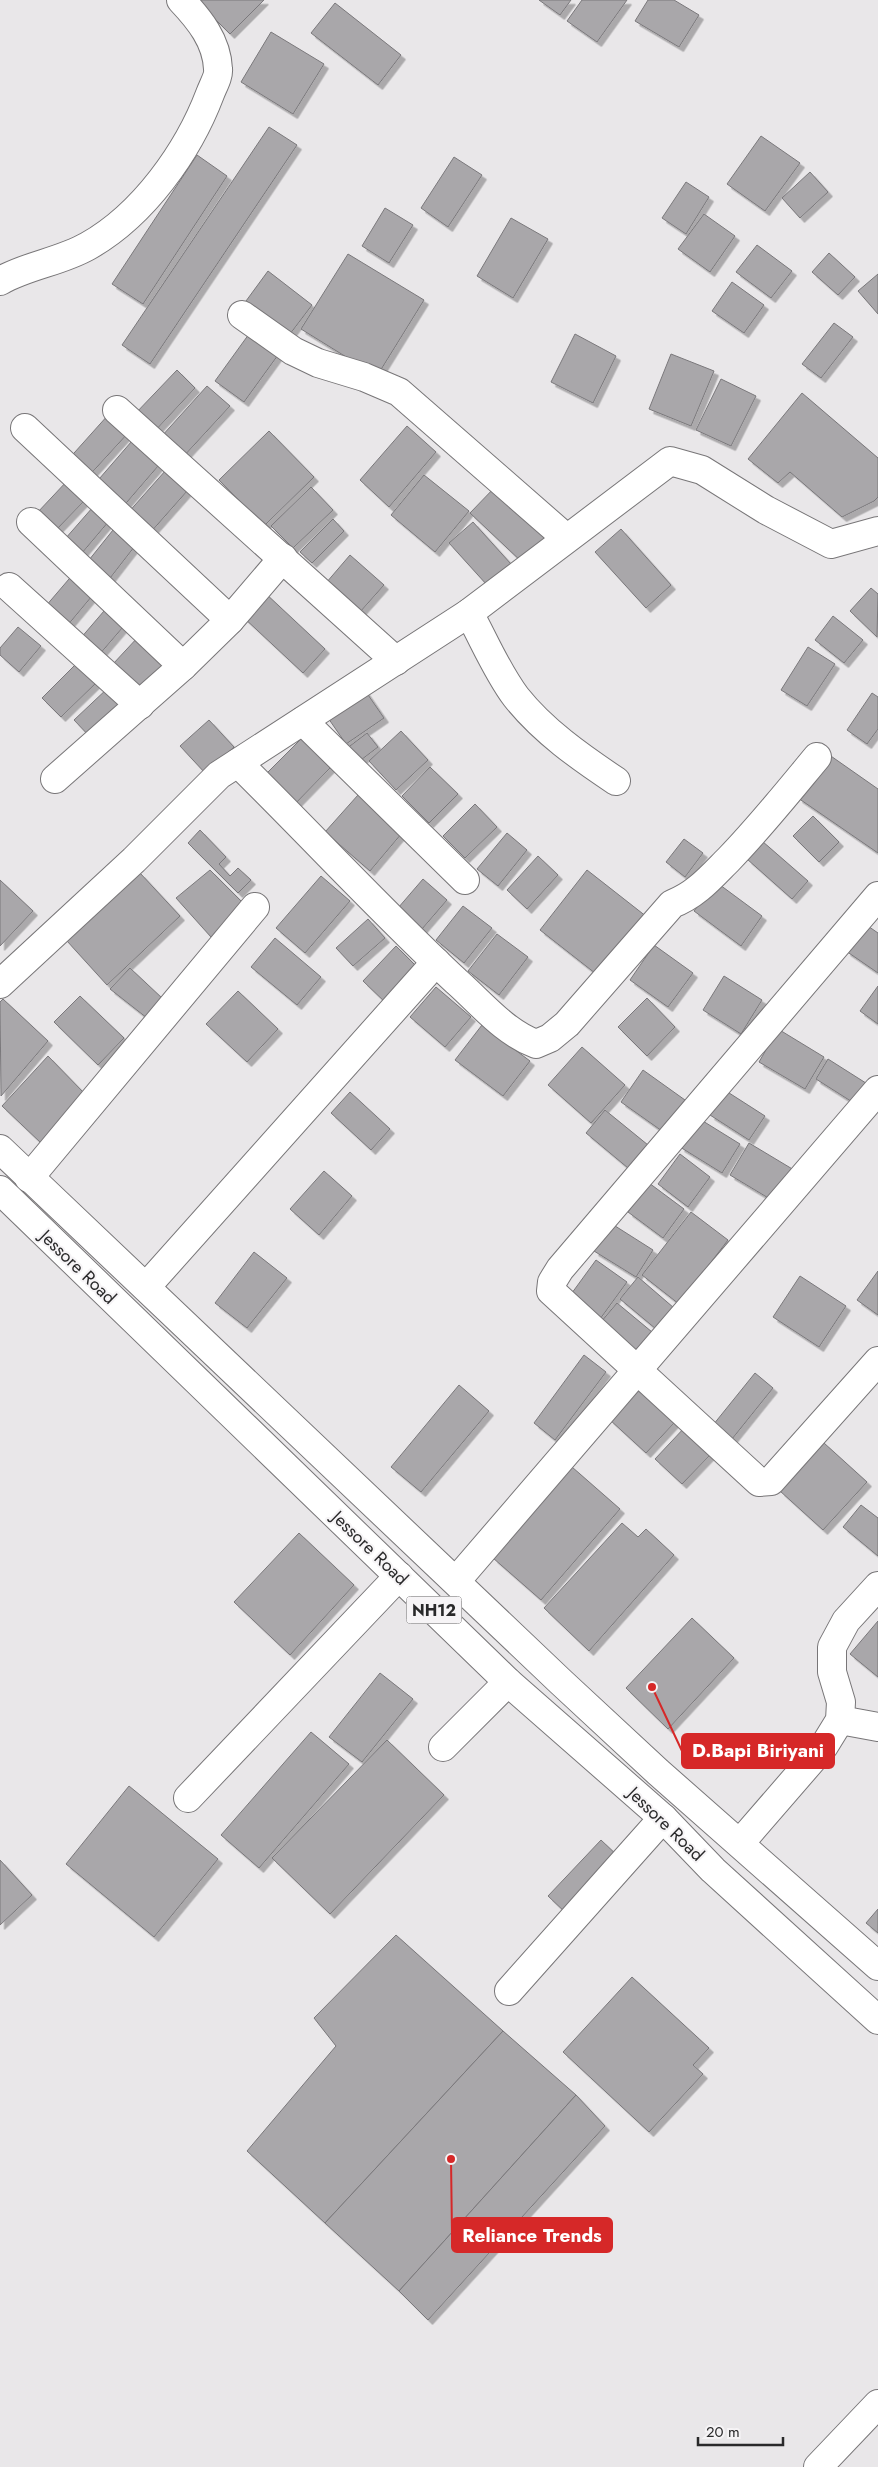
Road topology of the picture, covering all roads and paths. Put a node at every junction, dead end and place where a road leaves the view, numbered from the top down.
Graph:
1 (181, 0) edge
2 (0, 281) edge
3 (242, 315) dead end
4 (117, 410) dead end
5 (25, 428) dead end
6 (31, 522) dead end
7 (878, 532) edge
8 (565, 538) junction
9 (283, 558) junction
10 (9, 587) dead end
11 (469, 613) junction
12 (230, 620) junction
13 (396, 660) junction
14 (183, 666) junction
15 (140, 705) junction
16 (302, 721) junction
17 (817, 757) dead end
18 (238, 763) junction
19 (55, 779) dead end
20 (616, 781) dead end
21 (465, 880) dead end
22 (878, 896) edge
23 (255, 907) dead end
24 (436, 962) junction
25 (0, 984) edge
26 (878, 1090) edge
27 (0, 1150) edge
28 (30, 1178) junction
29 (0, 1190) edge
30 (146, 1287) junction
31 (878, 1361) edge
32 (637, 1369) junction
33 (399, 1576) junction
34 (456, 1581) junction
35 (878, 1586) edge
36 (508, 1682) junction
37 (840, 1720) junction
38 (878, 1727) edge
39 (443, 1747) dead end
40 (188, 1798) dead end
41 (663, 1818) junction
42 (740, 1843) junction
43 (878, 1966) edge
44 (509, 1991) dead end
45 (878, 2020) edge
46 (878, 2404) edge
47 (818, 2467) edge

1 - 2 main road
3 - 8 main road
4 - 9 main road
5 - 12 main road
6 - 14 main road
7 - 8 main road
8 - 11 main road
9 - 12 main road
9 - 13 main road
10 - 15 main road
11 - 13 main road
11 - 20 main road
12 - 14 main road
13 - 16 main road
14 - 15 main road
15 - 19 main road
16 - 18 main road
16 - 21 main road
17 - 24 main road
18 - 24 main road
18 - 25 main road
22 - 32 main road
23 - 28 main road
24 - 30 main road
26 - 32 main road
27 - 28 main road, Jessore Road / NH12
28 - 30 main road, Jessore Road / NH12
29 - 33 main road, Jessore Road / NH12
30 - 34 main road, Jessore Road / NH12
31 - 32 main road
32 - 34 main road
33 - 36 main road, Jessore Road / NH12
33 - 40 main road
34 - 42 main road, Jessore Road / NH12
35 - 37 main road
36 - 39 main road
36 - 41 main road, Jessore Road / NH12
37 - 38 main road
37 - 42 main road
41 - 44 main road
41 - 45 main road, Jessore Road / NH12
42 - 43 main road, Jessore Road / NH12
46 - 47 main road

